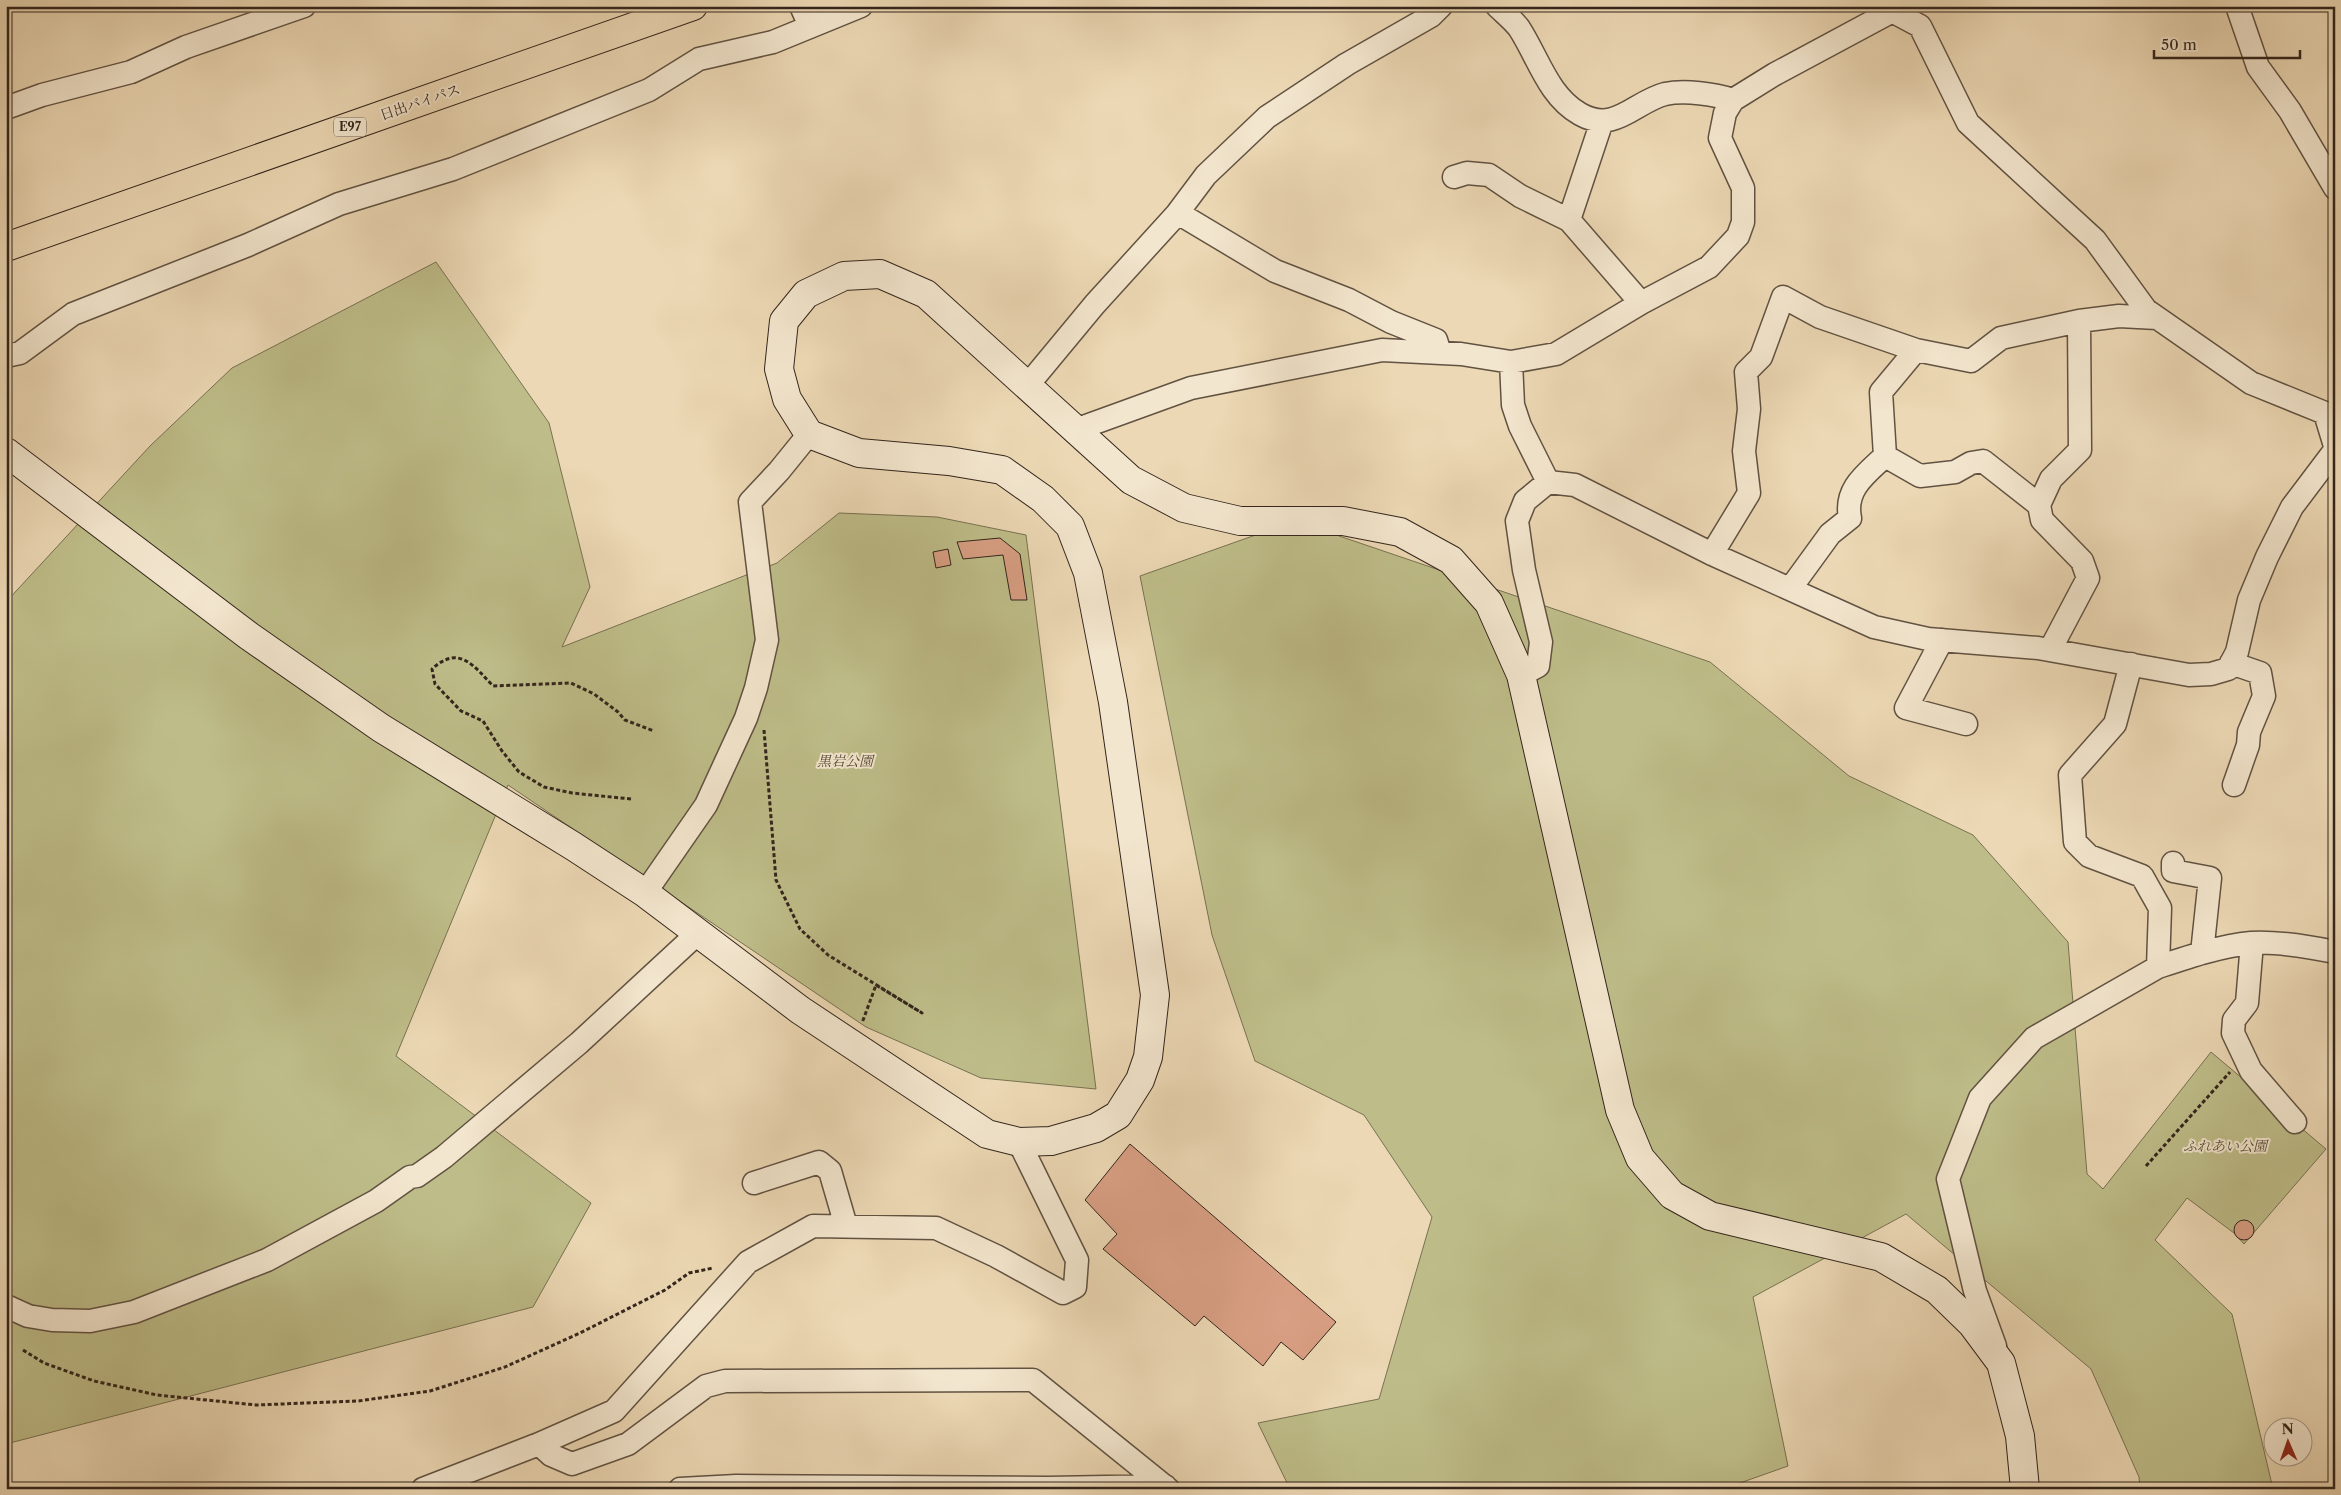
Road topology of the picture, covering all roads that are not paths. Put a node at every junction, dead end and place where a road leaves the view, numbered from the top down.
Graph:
1 (304, 6) edge
2 (692, 6) edge
3 (861, 6) edge
4 (1441, 6) edge
5 (1497, 6) edge
6 (2237, 6) edge
7 (1887, 8) edge
8 (804, 13) edge
9 (1733, 100) junction
10 (6, 108) edge
11 (1602, 121) junction
12 (1454, 177) dead end
13 (2335, 188) edge
14 (1178, 213) junction
15 (1568, 220) junction
16 (6, 247) edge
17 (1640, 304) junction
18 (2157, 318) junction
19 (2079, 321) junction
20 (1916, 350) junction
21 (1440, 353) junction
22 (6, 356) edge
23 (1511, 362) junction
24 (1027, 386) junction
25 (1075, 430) junction
26 (809, 434) junction
27 (2335, 448) edge
28 (6, 452) edge
29 (1885, 456) junction
30 (1548, 482) junction
31 (2039, 504) junction
32 (1712, 554) junction
33 (1790, 589) junction
34 (1942, 640) junction
35 (2050, 650) junction
36 (2231, 663) junction
37 (2131, 664) junction
38 (1521, 675) junction
39 (1966, 724) dead end
40 (2234, 785) dead end
41 (2173, 863) dead end
42 (645, 893) junction
43 (698, 933) junction
44 (2252, 943) junction
45 (2335, 952) edge
46 (2202, 953) junction
47 (2158, 967) junction
48 (2295, 1122) dead end
49 (1019, 1142) junction
50 (754, 1183) dead end
51 (846, 1226) junction
52 (6, 1306) edge
53 (2001, 1363) junction
54 (539, 1444) junction
55 (1167, 1487) edge
56 (426, 1488) edge
57 (680, 1489) edge
58 (2025, 1489) edge

1 - 10 street
2 - 16 highway, 日出バイパス / E97
3 - 8 street
4 - 14 street
5 - 11 street
6 - 13 street
7 - 9 street
7 - 18 street
8 - 22 street
9 - 11 street
9 - 17 street
11 - 15 street
12 - 15 street
14 - 21 street
14 - 24 street
15 - 17 street
17 - 23 street
18 - 19 street
18 - 27 street
19 - 20 street
19 - 31 street
20 - 29 street
20 - 32 street
21 - 23 street
21 - 25 street
23 - 30 street
24 - 25 street
24 - 26 street
25 - 38 street
26 - 42 street
26 - 49 street
27 - 36 street
28 - 42 street
29 - 31 street
29 - 33 street
30 - 32 street
30 - 38 street
31 - 35 street
32 - 33 street
33 - 34 street
34 - 35 street
34 - 39 street
35 - 37 street
36 - 37 street
36 - 40 street
37 - 47 street
38 - 53 street
41 - 46 street
42 - 43 street
43 - 49 street
43 - 52 street
44 - 45 street
44 - 46 street
44 - 48 street
46 - 47 street
47 - 53 street
49 - 51 street
50 - 51 street
51 - 54 street
53 - 58 street
54 - 55 street
54 - 56 street
55 - 57 street

